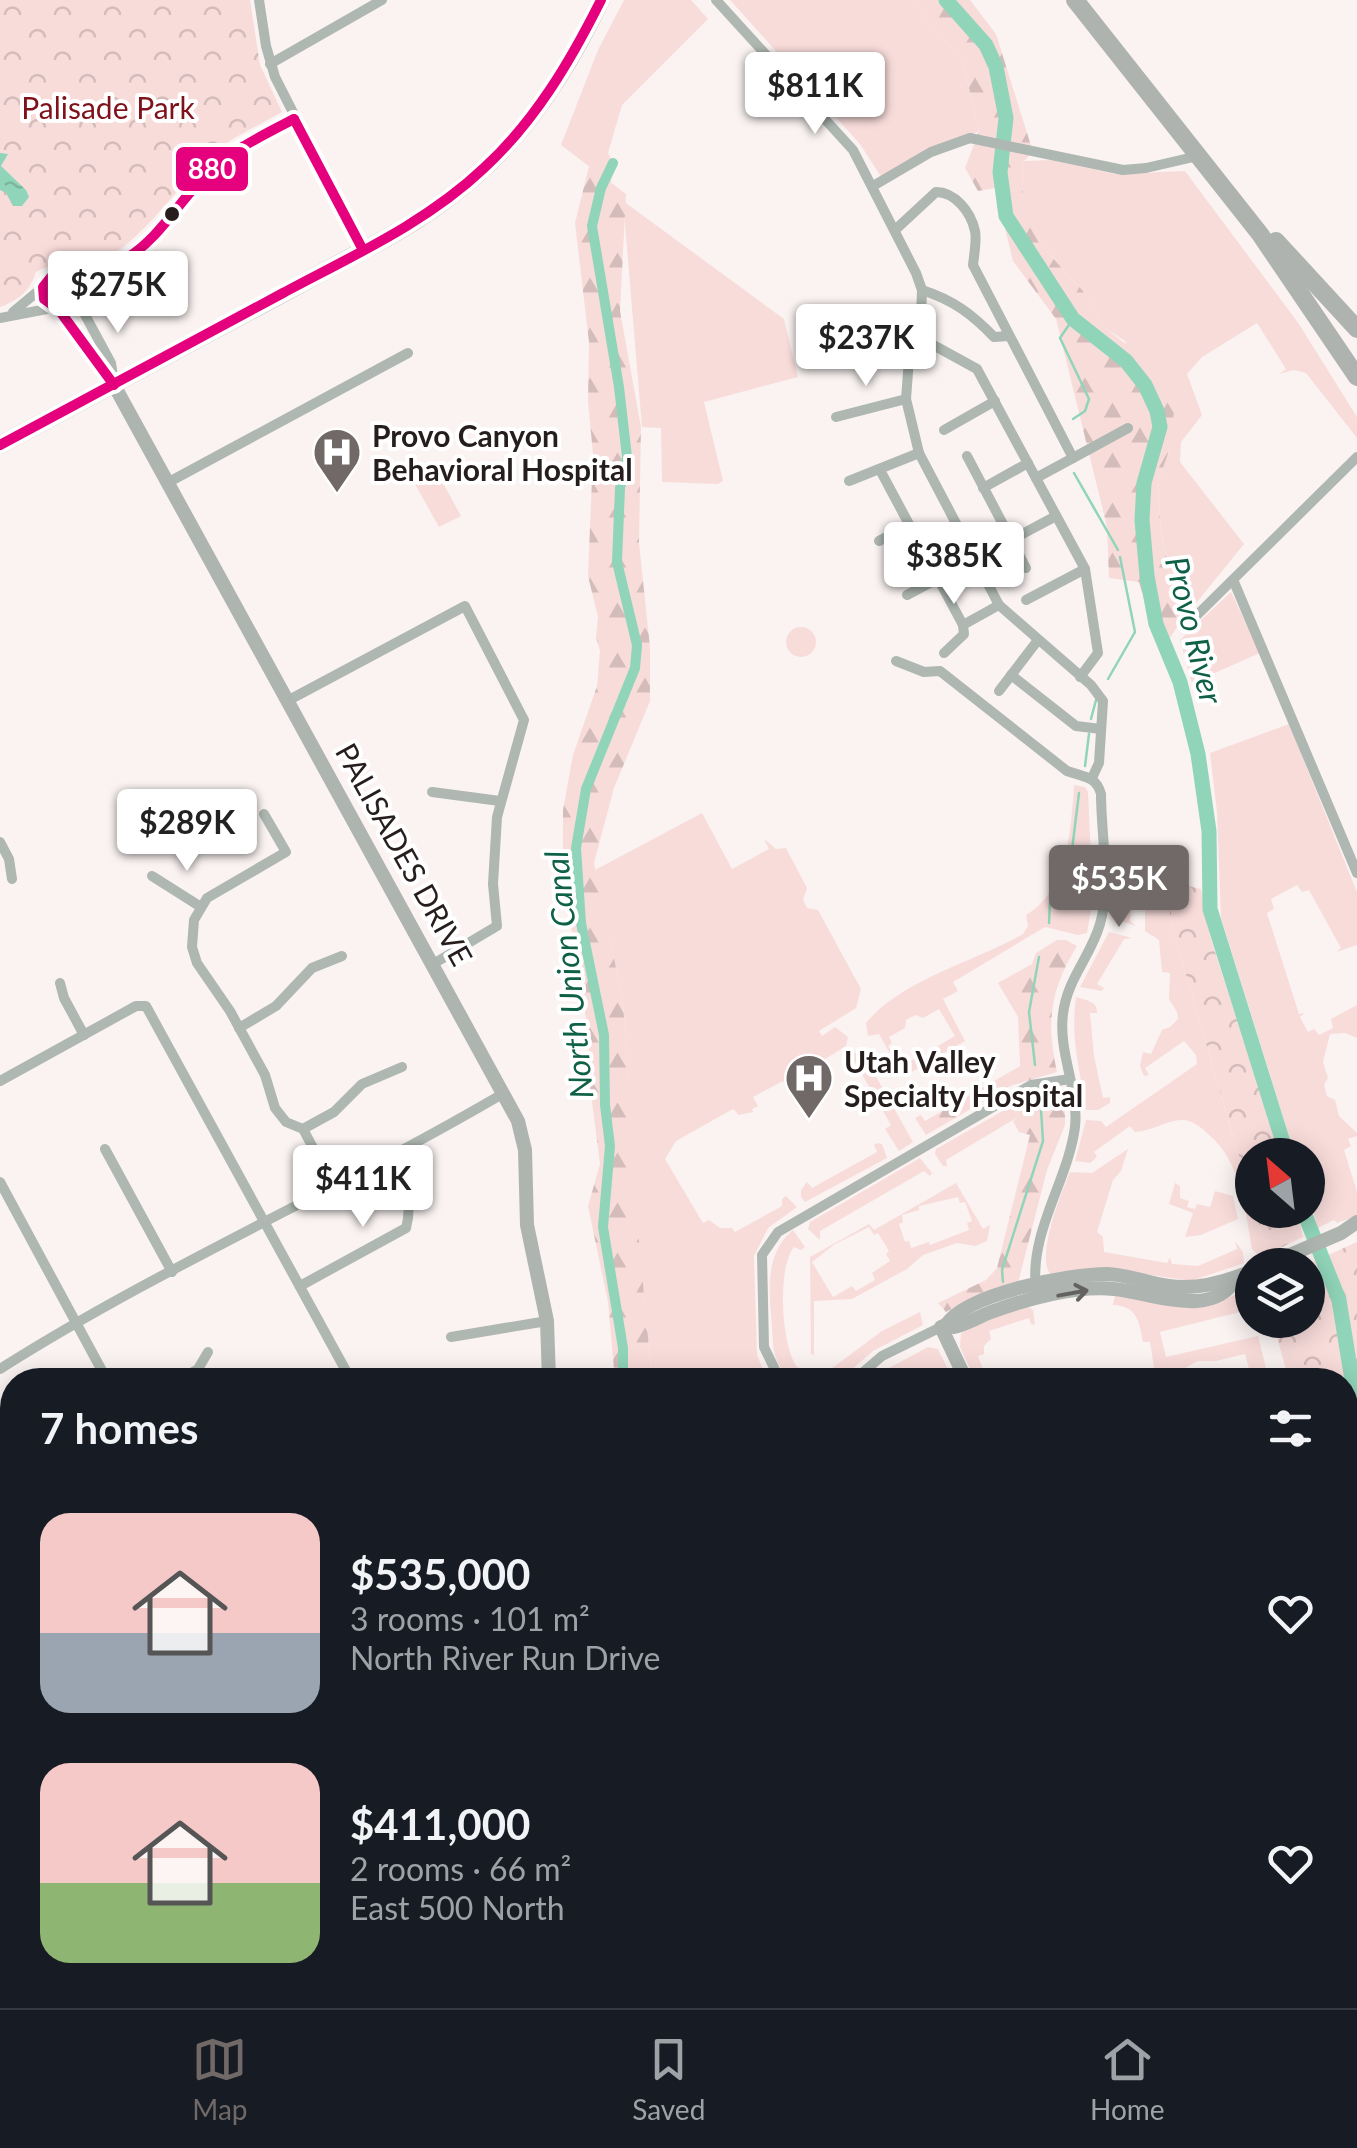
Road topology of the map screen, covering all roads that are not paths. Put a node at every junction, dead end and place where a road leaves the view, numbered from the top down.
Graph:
1 (259, 0) edge
2 (382, 0) edge
3 (602, 0) edge
4 (716, 0) edge
5 (1076, 0) edge
6 (270, 64) junction
7 (294, 119) junction
8 (1199, 156) junction
9 (872, 186) junction
10 (1244, 212) junction
11 (895, 230) junction
12 (364, 250) junction
13 (110, 267) junction
14 (68, 275) junction
15 (44, 287) junction
16 (922, 290) junction
17 (78, 297) junction
18 (56, 309) junction
19 (4, 317) edge
20 (1357, 329) edge
21 (915, 335) junction
22 (1010, 336) junction
23 (408, 353) dead end
24 (821, 357) dead end
25 (1357, 377) edge
26 (114, 385) junction
27 (906, 400) junction
28 (995, 401) junction
29 (836, 417) dead end
30 (1128, 428) dead end
31 (944, 430) dead end
32 (0, 445) edge
33 (919, 453) junction
34 (967, 456) dead end
35 (1357, 457) edge
36 (1073, 458) junction
37 (1028, 463) junction
38 (880, 470) junction
39 (1036, 478) junction
40 (850, 480) dead end
41 (169, 482) junction
42 (983, 488) junction
43 (1056, 516) junction
44 (909, 525) junction
45 (1011, 540) junction
46 (879, 541) dead end
47 (1026, 568) dead end
48 (1085, 569) junction
49 (937, 579) junction
50 (1234, 582) junction
51 (907, 595) dead end
52 (1026, 600) dead end
53 (999, 605) junction
54 (1196, 616) dead end
55 (964, 625) junction
56 (1038, 640) junction
57 (944, 652) dead end
58 (896, 661) dead end
59 (1011, 675) junction
60 (1080, 677) junction
61 (1000, 691) dead end
62 (289, 700) junction
63 (1101, 729) junction
64 (1095, 781) junction
65 (432, 792) dead end
66 (500, 801) junction
67 (264, 814) dead end
68 (0, 842) edge
69 (1357, 874) edge
70 (152, 876) dead end
71 (12, 879) dead end
72 (201, 907) junction
73 (342, 956) dead end
74 (433, 964) junction
75 (60, 983) dead end
76 (239, 1028) junction
77 (84, 1035) junction
78 (402, 1067) dead end
79 (1070, 1080) junction
80 (0, 1081) edge
81 (504, 1093) junction
82 (303, 1129) junction
83 (105, 1149) dead end
84 (393, 1155) junction
85 (0, 1182) edge
86 (334, 1187) junction
87 (1357, 1222) edge
88 (265, 1223) junction
89 (1341, 1233) junction
90 (1357, 1236) edge
91 (1307, 1248) edge
92 (172, 1272) junction
93 (1235, 1278) edge
94 (300, 1286) junction
95 (1037, 1292) junction
96 (546, 1321) junction
97 (77, 1324) junction
98 (944, 1326) junction
99 (451, 1338) dead end
100 (208, 1352) dead end
101 (2, 1368) edge
102 (101, 1368) edge
103 (198, 1368) edge
104 (344, 1368) edge
105 (548, 1368) edge
106 (773, 1368) edge
107 (868, 1368) edge
108 (961, 1368) edge

1 - 6 street
2 - 6 street
3 - 12 highway
4 - 9 street
5 - 8 highway
6 - 7 street
7 - 12 street
7 - 13 street
8 - 9 street
8 - 10 highway
9 - 11 street
10 - 20 highway
10 - 25 highway
11 - 16 street
11 - 22 street
12 - 26 highway
13 - 14 street
13 - 17 street
14 - 15 street
14 - 17 street
15 - 18 street
15 - 19 street
16 - 21 street
16 - 22 street
17 - 18 street
17 - 26 street, PALISADES DRIVE
18 - 19 street
18 - 26 street, PALISADES DRIVE
21 - 24 street
21 - 27 street
21 - 28 street
22 - 36 street
23 - 41 street
26 - 32 highway
26 - 41 street, PALISADES DRIVE
27 - 29 street
27 - 33 street
28 - 31 street
28 - 37 street
30 - 36 street
33 - 38 street
33 - 53 street
34 - 42 street
35 - 50 street
36 - 39 street
37 - 39 street
37 - 42 street
38 - 40 street
38 - 44 street
39 - 43 street
41 - 62 street, PALISADES DRIVE
42 - 45 street
43 - 45 street
43 - 48 street
44 - 46 street
44 - 49 street
45 - 47 street
48 - 52 street
48 - 60 street
49 - 51 street
49 - 55 street
50 - 54 street
50 - 69 street
53 - 55 street
53 - 56 street
55 - 57 street
56 - 59 street
56 - 60 street
58 - 64 street
59 - 61 street
59 - 63 street
60 - 63 street
62 - 66 street
62 - 74 street, PALISADES DRIVE
63 - 64 street
64 - 79 street
65 - 66 street
66 - 74 street
67 - 72 street
68 - 71 street
70 - 72 street
72 - 76 street
73 - 76 street
74 - 81 street, PALISADES DRIVE
75 - 77 street
76 - 82 street
77 - 80 street
77 - 88 street
78 - 82 street
79 - 95 street
79 - 106 street
81 - 84 street
81 - 96 street, PALISADES DRIVE
82 - 86 street
83 - 92 street
84 - 86 street
84 - 94 street
85 - 97 street
86 - 88 street
87 - 89 street
88 - 92 street
88 - 94 street
89 - 90 street
89 - 91 street
92 - 97 street
93 - 95 street
94 - 104 street
95 - 98 street
96 - 99 street
96 - 105 street, PALISADES DRIVE
97 - 101 street
97 - 102 street
98 - 107 street
98 - 108 street
100 - 103 street

